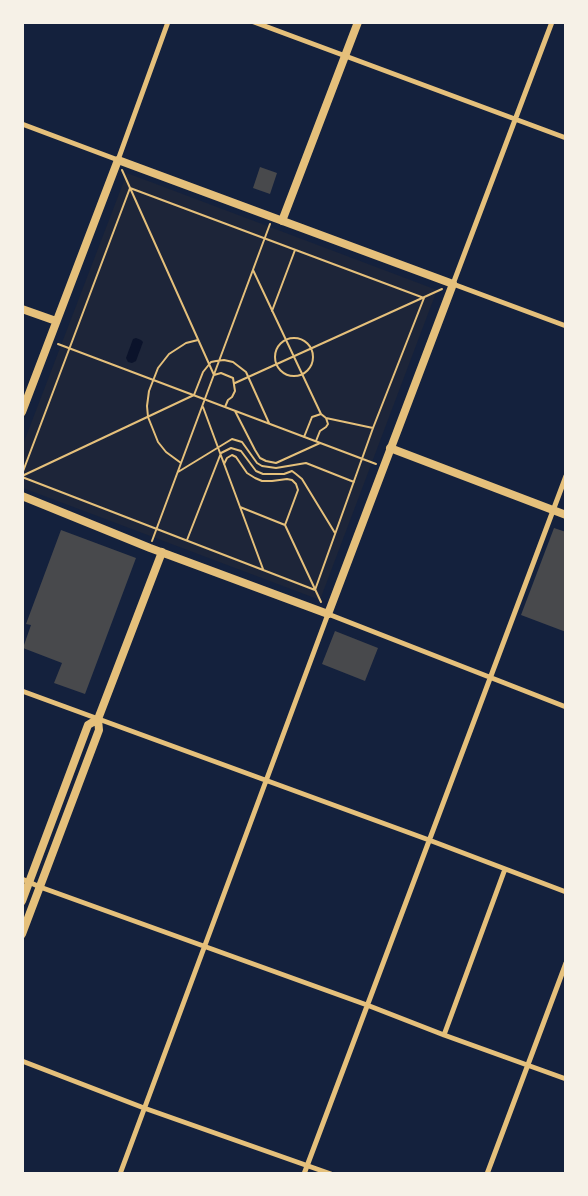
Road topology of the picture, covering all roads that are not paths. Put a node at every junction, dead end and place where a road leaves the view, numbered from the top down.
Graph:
1 (168, 22) edge
2 (254, 22) edge
3 (358, 22) edge
4 (552, 22) edge
5 (345, 57) junction
6 (515, 119) junction
7 (22, 124) edge
8 (566, 138) edge
9 (118, 160) junction
10 (282, 220) junction
11 (453, 284) junction
12 (22, 309) edge
13 (56, 321) junction
14 (566, 326) edge
15 (22, 412) edge
16 (390, 448) junction
17 (566, 476) edge
18 (22, 496) edge
19 (553, 510) junction
20 (566, 515) edge
21 (162, 552) junction
22 (328, 614) junction
23 (490, 677) junction
24 (22, 691) edge
25 (566, 707) edge
26 (98, 719) junction
27 (266, 780) junction
28 (429, 840) junction
29 (505, 869) junction
30 (26, 880) edge
31 (40, 887) junction
32 (566, 892) edge
33 (22, 901) edge
34 (22, 934) edge
35 (204, 946) junction
36 (566, 963) edge
37 (367, 1005) junction
38 (444, 1035) junction
39 (22, 1061) edge
40 (528, 1065) junction
41 (566, 1079) edge
42 (144, 1108) junction
43 (307, 1165) junction
44 (120, 1174) edge
45 (304, 1174) edge
46 (331, 1174) edge
47 (488, 1174) edge

1 - 9 street
2 - 5 street
3 - 5 street
4 - 6 street
5 - 6 street
5 - 10 street
6 - 8 street
6 - 11 street
7 - 9 street
9 - 10 street
9 - 13 street
10 - 11 street
11 - 14 street
11 - 16 street
12 - 13 street
13 - 15 street
16 - 19 street
16 - 22 street
17 - 19 street
18 - 21 street
19 - 20 street
19 - 23 street
21 - 22 street
21 - 26 street
22 - 23 street
22 - 27 street
23 - 25 street
23 - 28 street
24 - 26 street
26 - 27 street
26 - 30 street
26 - 31 street
27 - 28 street
27 - 35 street
28 - 29 street
28 - 37 street
29 - 32 street
29 - 38 street
30 - 31 street
30 - 33 street
31 - 34 street
31 - 35 street
35 - 37 street
35 - 42 street
36 - 40 street
37 - 38 street
37 - 43 street
38 - 40 street
39 - 42 street
40 - 41 street
40 - 47 street
42 - 43 street
42 - 44 street
43 - 45 street
43 - 46 street

